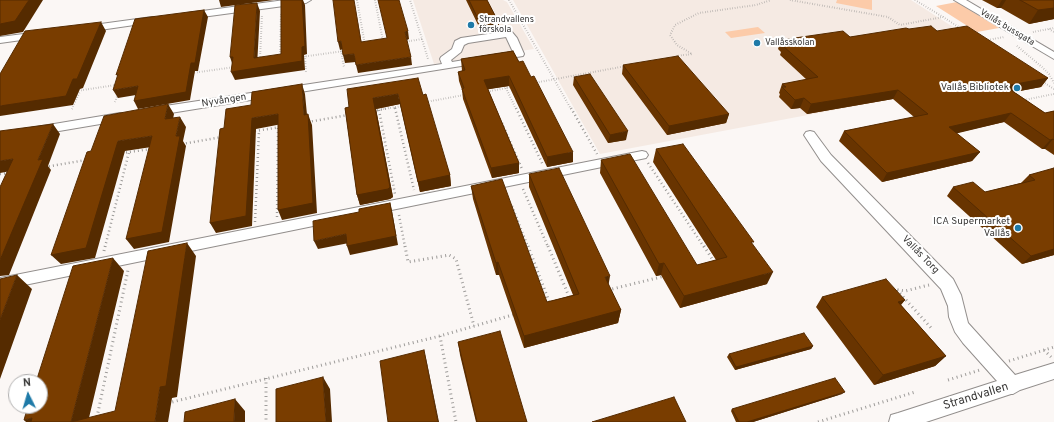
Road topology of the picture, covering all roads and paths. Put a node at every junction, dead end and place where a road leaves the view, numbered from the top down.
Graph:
1 (306, 0) edge
2 (357, 0) edge
3 (374, 0) edge
4 (410, 0) edge
5 (509, 0) edge
6 (771, 0) edge
7 (790, 0) edge
8 (915, 0) edge
9 (959, 0) edge
10 (281, 3) junction
11 (262, 6) junction
12 (174, 17) edge
13 (943, 18) junction
14 (160, 19) edge
15 (1054, 28) edge
16 (962, 29) edge
17 (1049, 29) junction
18 (79, 30) edge
19 (1054, 32) edge
20 (48, 34) edge
21 (1016, 35) junction
22 (422, 39) junction
23 (0, 40) edge
24 (982, 41) edge
25 (397, 43) edge
26 (384, 45) edge
27 (360, 48) edge
28 (348, 50) edge
29 (341, 51) junction
30 (305, 56) junction
31 (1054, 56) edge
32 (299, 57) edge
33 (669, 58) edge
34 (280, 60) edge
35 (260, 63) edge
36 (630, 65) edge
37 (448, 66) junction
38 (237, 67) edge
39 (344, 67) dead end
40 (431, 68) junction
41 (306, 73) dead end
42 (191, 74) edge
43 (554, 80) junction
44 (1041, 80) edge
45 (1054, 83) edge
46 (121, 84) edge
47 (527, 84) edge
48 (514, 87) edge
49 (506, 88) junction
50 (1054, 89) edge
51 (80, 90) junction
52 (119, 90) edge
53 (72, 91) edge
54 (488, 91) junction
55 (480, 93) edge
56 (1054, 94) edge
57 (465, 95) edge
58 (491, 98) edge
59 (1021, 100) edge
60 (115, 102) dead end
61 (418, 103) edge
62 (403, 106) edge
63 (395, 107) junction
64 (72, 109) dead end
65 (379, 110) junction
66 (371, 111) edge
67 (144, 113) edge
68 (348, 115) edge
69 (129, 116) edge
70 (500, 120) edge
71 (303, 123) edge
72 (284, 126) edge
73 (278, 128) junction
74 (259, 131) junction
75 (251, 132) edge
76 (810, 135) dead end
77 (0, 136) edge
78 (228, 136) edge
79 (182, 144) dead end
80 (158, 147) edge
81 (151, 149) junction
82 (129, 152) junction
83 (122, 154) dead end
84 (642, 155) joint
85 (149, 156) edge
86 (92, 159) edge
87 (602, 163) junction
88 (39, 168) edge
89 (0, 174) edge
90 (547, 174) junction
91 (523, 179) junction
92 (6, 180) edge
93 (503, 183) junction
94 (416, 199) junction
95 (396, 203) junction
96 (277, 227) junction
97 (255, 232) junction
98 (131, 257) junction
99 (100, 264) junction
100 (709, 265) edge
101 (666, 276) edge
102 (945, 281) junction
103 (0, 284) edge
104 (887, 289) edge
105 (607, 290) edge
106 (896, 290) junction
107 (577, 298) edge
108 (570, 300) junction
109 (563, 301) edge
110 (557, 303) edge
111 (550, 305) junction
112 (543, 307) edge
113 (520, 313) edge
114 (474, 326) junction
115 (933, 330) dead end
116 (440, 336) junction
117 (1044, 350) dead end
118 (1054, 360) edge
119 (1054, 372) edge
120 (266, 378) junction
121 (1013, 386) junction
122 (915, 392) dead end
123 (166, 403) dead end
124 (104, 419) edge
125 (266, 422) edge
126 (456, 422) edge
127 (818, 422) edge
128 (898, 422) edge

1 - 10 street
2 - 27 path
3 - 26 path
4 - 22 path
5 - 43 path
6 - 33 path
7 - 13 path
8 - 13 path
9 - 21 street, Vallås bussgata
10 - 11 street
10 - 34 path
11 - 12 street
11 - 35 path
13 - 16 path
14 - 18 street
15 - 17 path
17 - 19 path
17 - 21 path
20 - 23 street
21 - 24 path
21 - 31 street, Vallås bussgata
21 - 45 path
22 - 25 path
22 - 40 path
28 - 29 path
29 - 30 path
29 - 39 path
30 - 32 path
30 - 41 path
36 - 43 path
37 - 37 street, Nyvången
37 - 40 street, Nyvången
38 - 42 path
40 - 67 street, Nyvången
43 - 47 path
43 - 87 path
44 - 50 path
46 - 51 path
48 - 49 path
49 - 54 path
49 - 90 path
51 - 53 path
51 - 64 path
52 - 60 path
54 - 55 path
54 - 58 path
56 - 59 path
57 - 61 path
62 - 63 path
63 - 65 path
63 - 94 path
65 - 66 path
65 - 95 path
68 - 71 path
69 - 77 street
70 - 91 path
72 - 73 path
73 - 74 path
73 - 96 path
74 - 75 path
74 - 97 path
76 - 102 street, Vallås Torg
78 - 79 path
80 - 81 path
81 - 82 path
81 - 85 path
82 - 83 path
82 - 99 path
84 - 87 street
84 - 100 path
86 - 88 path
87 - 90 street
89 - 92 path
90 - 91 street
91 - 93 street
91 - 108 path
93 - 94 street
93 - 111 path
94 - 95 street
95 - 96 street
95 - 114 path
96 - 97 street
97 - 98 street
98 - 99 street
98 - 124 path
99 - 103 street
101 - 105 path
102 - 106 path
102 - 121 street, Vallås Torg
104 - 106 path
106 - 115 path
107 - 108 path
108 - 109 path
110 - 111 path
111 - 112 path
113 - 114 path
114 - 116 path
116 - 120 path
116 - 126 path
117 - 118 path
119 - 121 street, Strandvallen
120 - 123 path
120 - 125 path
121 - 128 street, Strandvallen
122 - 127 path

